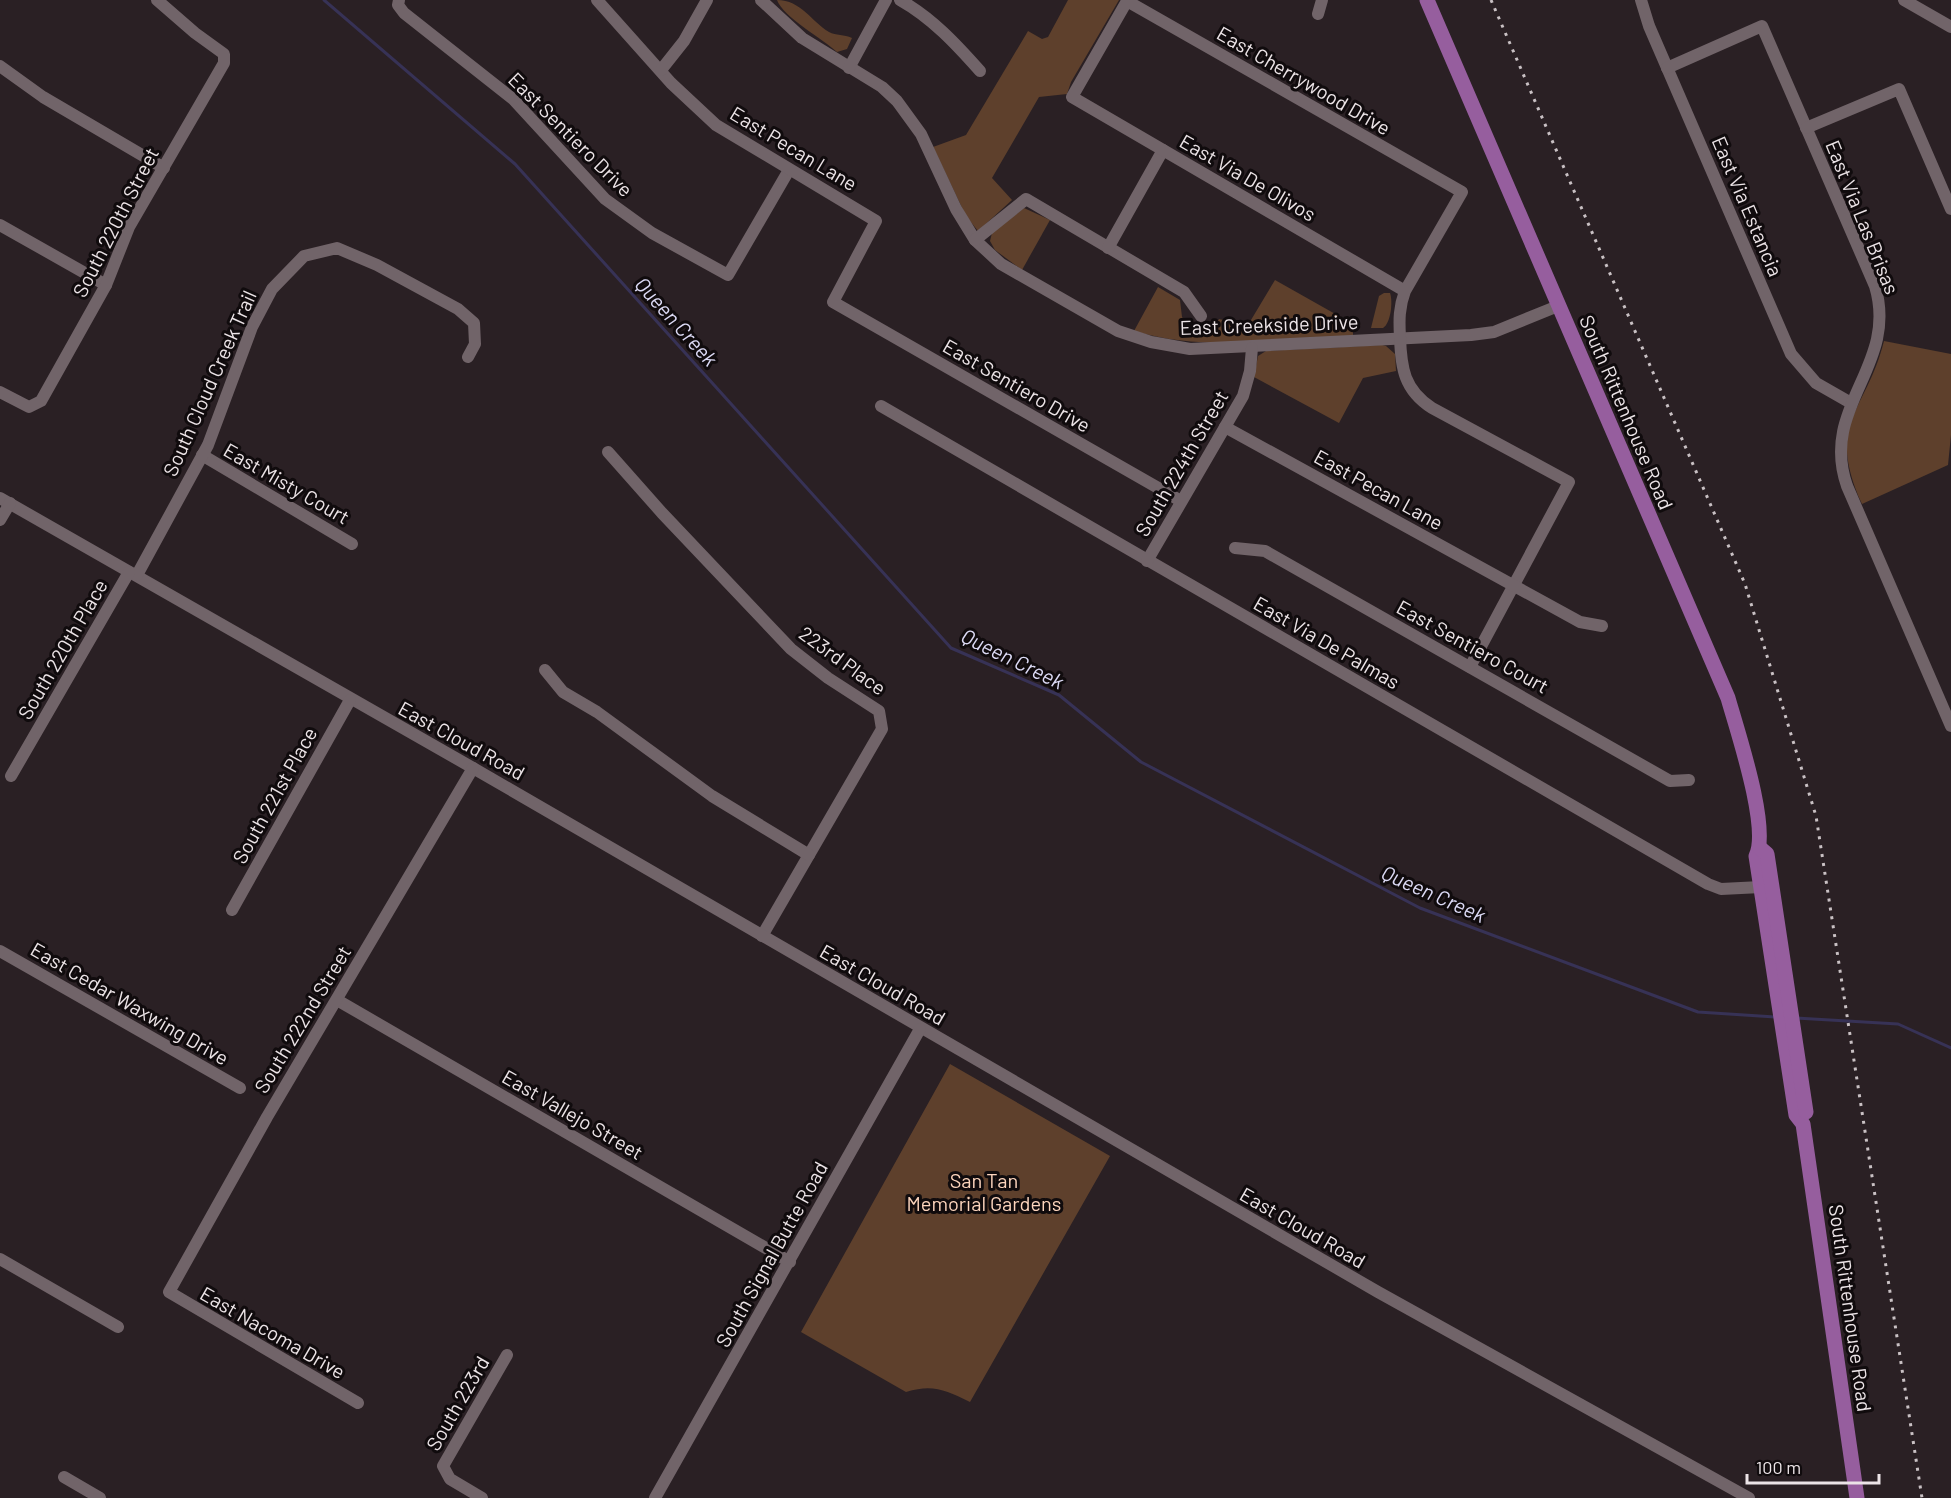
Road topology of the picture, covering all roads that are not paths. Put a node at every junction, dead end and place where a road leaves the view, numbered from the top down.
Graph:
1 (157, 0) edge
2 (597, 0) edge
3 (707, 0) edge
4 (761, 0) edge
5 (886, 0) edge
6 (900, 0) edge
7 (1322, 0) edge
8 (1427, 0) edge
9 (1641, 0) edge
10 (1904, 0) edge
11 (399, 2) edge
12 (1127, 2) joint
13 (1318, 14) dead end
14 (1951, 27) edge
15 (0, 66) edge
16 (849, 68) junction
17 (1667, 68) junction
18 (661, 70) junction
19 (980, 71) dead end
20 (1806, 128) junction
21 (1163, 150) junction
22 (164, 168) junction
23 (789, 170) junction
24 (1951, 209) edge
25 (0, 225) edge
26 (975, 240) junction
27 (1108, 248) junction
28 (106, 285) junction
29 (1405, 291) junction
30 (833, 302) joint
31 (1558, 306) junction
32 (1201, 316) dead end
33 (1400, 338) junction
34 (1252, 348) junction
35 (468, 357) dead end
36 (0, 392) edge
37 (1851, 403) junction
38 (881, 406) dead end
39 (1225, 427) junction
40 (608, 452) dead end
41 (202, 455) junction
42 (5, 500) edge
43 (1182, 501) junction
44 (0, 520) edge
45 (352, 544) dead end
46 (1235, 548) dead end
47 (1148, 561) junction
48 (133, 574) junction
49 (1514, 585) junction
50 (1602, 626) dead end
51 (1470, 666) junction
52 (544, 670) dead end
53 (350, 700) junction
54 (1951, 726) edge
55 (473, 768) junction
56 (11, 776) dead end
57 (1689, 780) dead end
58 (1760, 848) junction
59 (809, 855) junction
60 (1761, 887) junction
61 (232, 910) dead end
62 (762, 936) junction
63 (0, 951) edge
64 (1779, 962) junction
65 (337, 1000) junction
66 (920, 1029) junction
67 (240, 1088) dead end
68 (0, 1259) edge
69 (790, 1262) junction
70 (169, 1292) joint
71 (118, 1327) dead end
72 (507, 1355) dead end
73 (358, 1403) dead end
74 (64, 1477) dead end
75 (100, 1498) edge
76 (482, 1498) edge
77 (655, 1498) edge
78 (1749, 1498) edge
79 (1857, 1498) edge

1 - 22 street, South 220th Street
2 - 18 street, East Pecan Lane
3 - 18 street
4 - 16 street, East Creekside Drive
5 - 16 street
6 - 19 street
7 - 13 street
8 - 31 main road, South Rittenhouse Road
9 - 17 street, East Via Estancia
10 - 14 street
11 - 23 street, East Sentiero Drive
12 - 21 street, East Via De Olivos
12 - 29 street, East Cherrywood Drive
15 - 22 street
16 - 26 street, East Creekside Drive
17 - 20 street, East Via Las Brisas
17 - 37 street, East Via Estancia
18 - 23 street, East Pecan Lane
20 - 24 street
20 - 37 street, East Via Las Brisas
21 - 27 street
21 - 29 street, East Via De Olivos
22 - 28 street, South 220th Street
23 - 30 street, East Pecan Lane
25 - 28 street
26 - 27 street
26 - 34 street, East Creekside Drive
27 - 32 street
28 - 36 street, South 220th Street
29 - 33 street
30 - 43 street, East Sentiero Drive
31 - 33 street, East Creekside Drive
31 - 58 main road, South Rittenhouse Road
33 - 34 street, East Creekside Drive
33 - 49 street
34 - 39 street, South 224th Street
35 - 41 street, South Cloud Creek Trail
37 - 54 street, East Via Las Brisas
38 - 47 street, East Via De Palmas
39 - 43 street, South 224th Street
39 - 49 street, East Pecan Lane
40 - 59 street, 223rd Place
41 - 45 street, East Misty Court
41 - 48 street, South Cloud Creek Trail
42 - 44 street
42 - 48 street, East Cloud Road
43 - 47 street, South 224th Street
46 - 51 street, East Sentiero Court
47 - 60 street, East Via De Palmas
48 - 53 street, East Cloud Road
48 - 56 street, South 220th Place
49 - 50 street, East Pecan Lane
49 - 51 street
51 - 57 street, East Sentiero Court
52 - 59 street
53 - 55 street, East Cloud Road
53 - 61 street, South 221st Place
55 - 62 street, East Cloud Road
55 - 65 street, South 222nd Street
58 - 60 main road, South Rittenhouse Road
58 - 64 main road, South Rittenhouse Road
59 - 62 street, 223rd Place
60 - 64 main road, South Rittenhouse Road
62 - 66 street, East Cloud Road
63 - 67 street, East Cedar Waxwing Drive
64 - 79 main road, South Rittenhouse Road
65 - 69 street, East Vallejo Street
65 - 70 street, South 222nd Street
66 - 69 street, South Signal Butte Road
66 - 78 street, East Cloud Road
68 - 71 street
69 - 77 street, South Signal Butte Road
70 - 73 street, East Nacoma Drive
72 - 76 street, South 223rd
74 - 75 street

